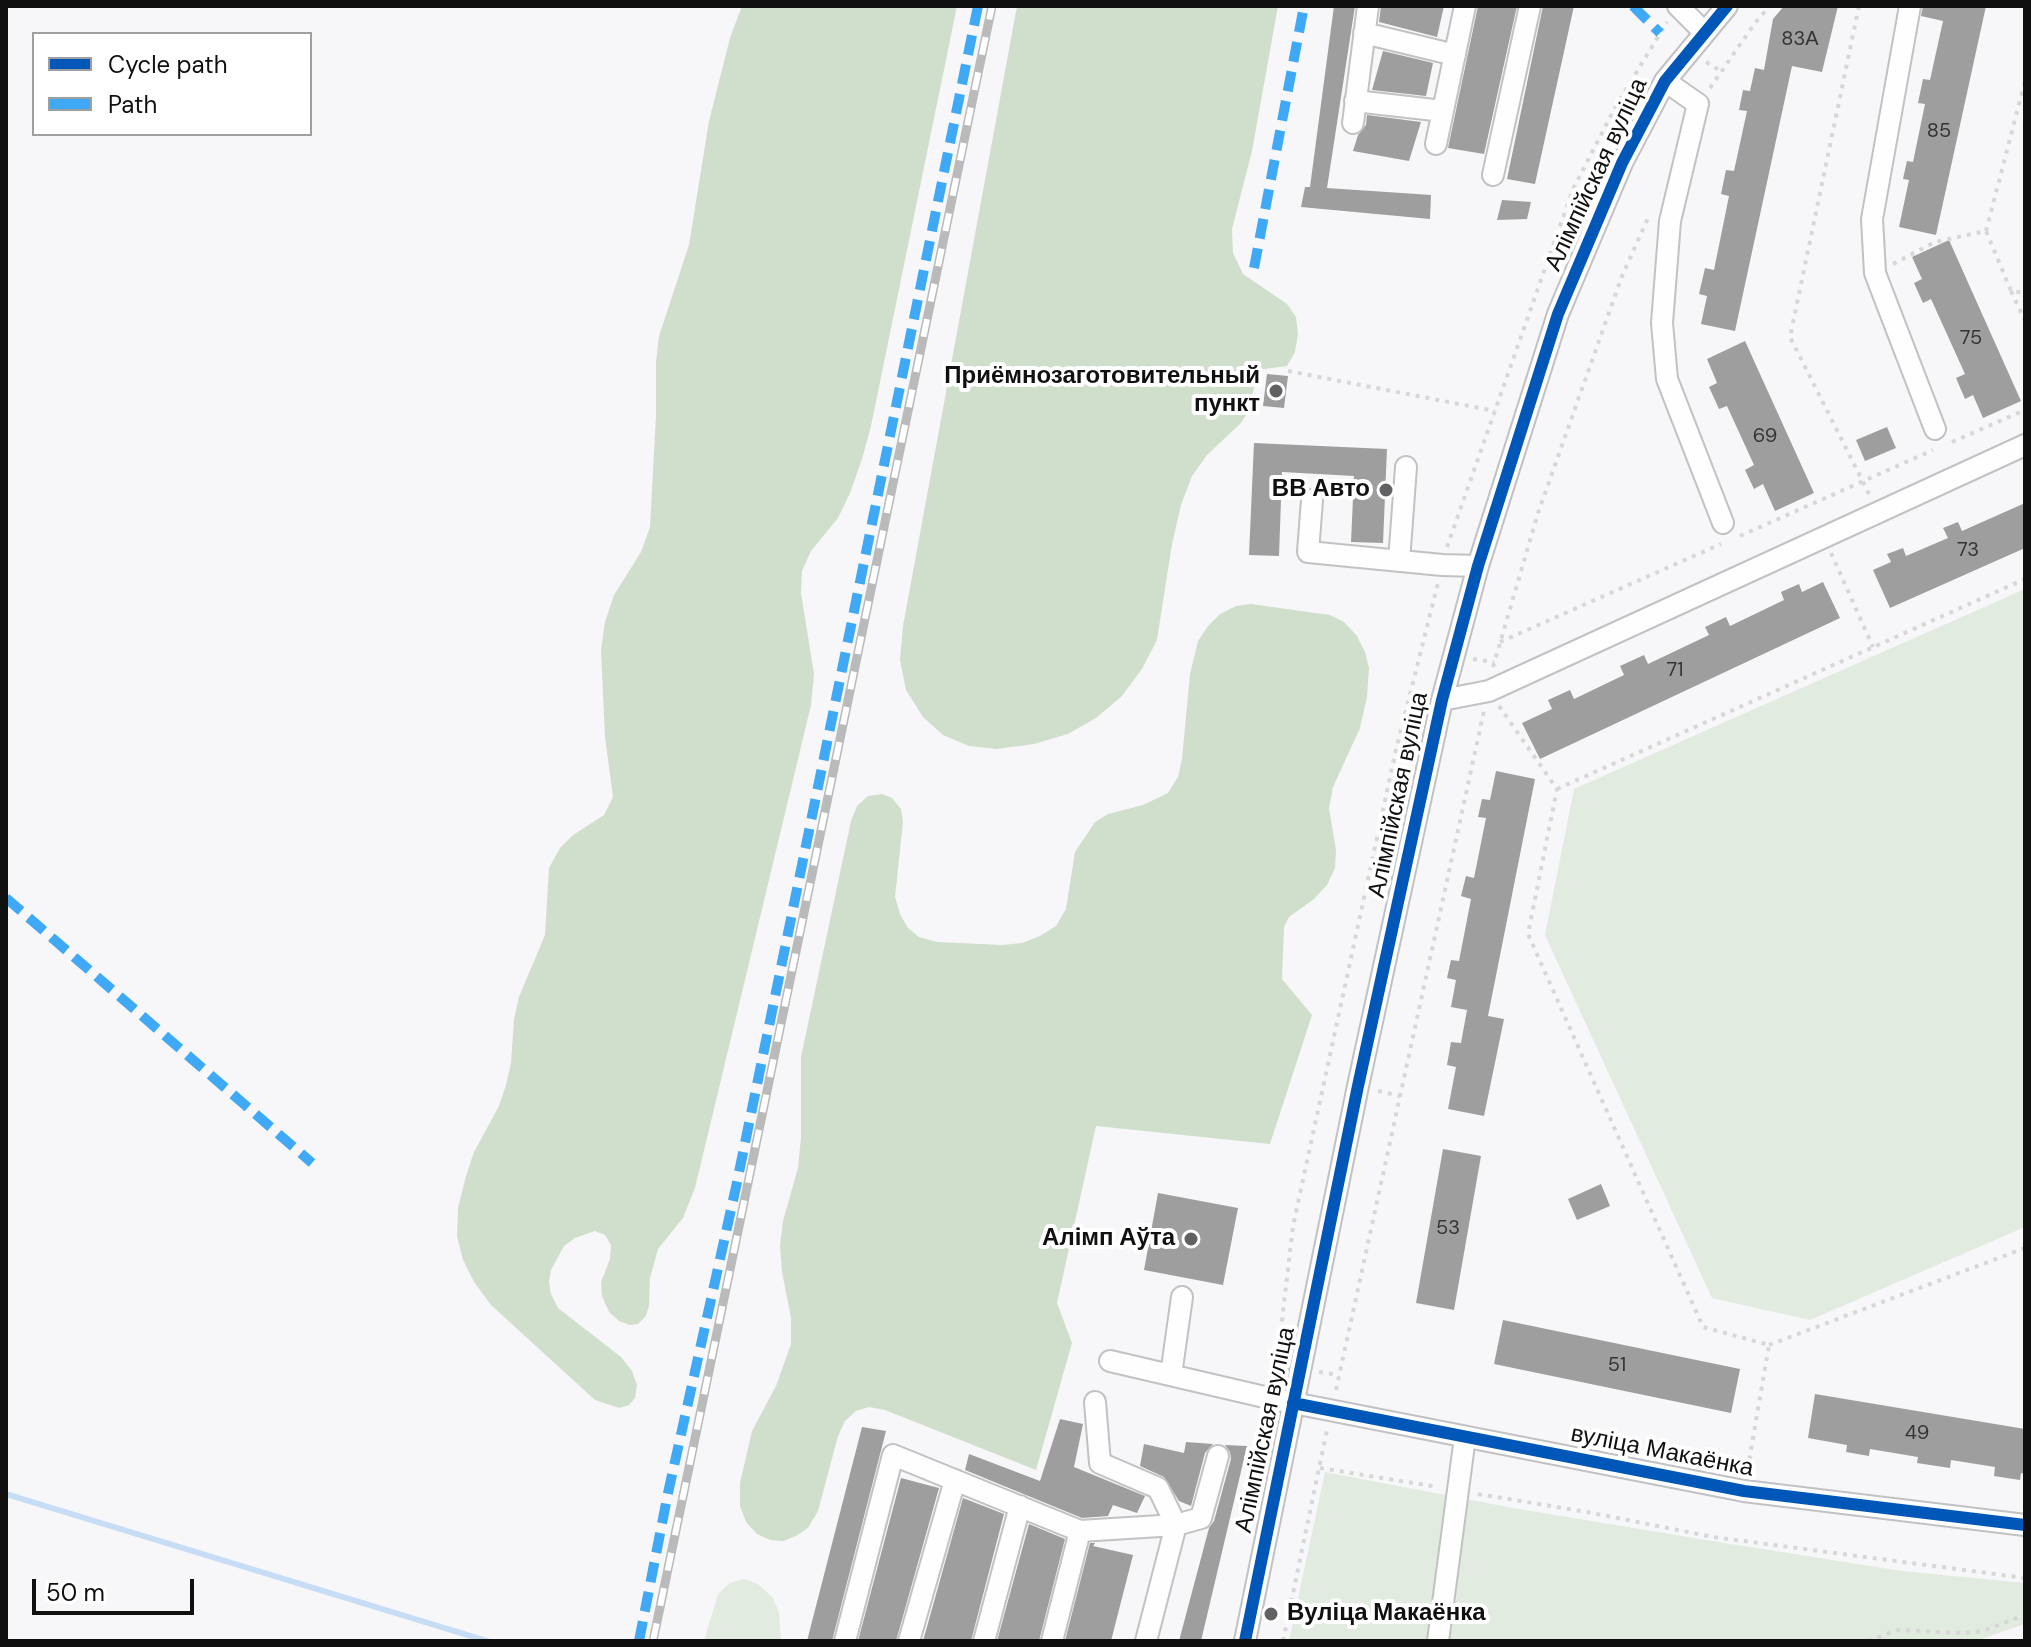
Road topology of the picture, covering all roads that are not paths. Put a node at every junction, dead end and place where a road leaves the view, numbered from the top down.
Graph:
1 (1368, 6) edge
2 (1465, 6) edge
3 (1530, 6) edge
4 (1678, 6) edge
5 (1727, 6) edge
6 (1910, 6) edge
7 (1704, 32) junction
8 (1364, 33) junction
9 (1455, 55) junction
10 (1665, 81) junction
11 (1355, 101) junction
12 (1443, 111) junction
13 (1353, 123) dead end
14 (1436, 144) dead end
15 (1493, 175) dead end
16 (1935, 429) dead end
17 (2025, 445) edge
18 (1406, 467) dead end
19 (1312, 500) dead end
20 (1723, 523) dead end
21 (1399, 561) junction
22 (1478, 566) junction
23 (1442, 700) junction
24 (1182, 1297) dead end
25 (1110, 1361) dead end
26 (1171, 1375) junction
27 (1095, 1402) dead end
28 (1293, 1403) junction
29 (1465, 1437) junction
30 (1218, 1456) dead end
31 (955, 1480) junction
32 (1020, 1506) junction
33 (1176, 1525) junction
34 (2025, 1525) edge
35 (1080, 1531) junction
36 (845, 1641) edge
37 (909, 1641) edge
38 (984, 1641) edge
39 (1052, 1641) edge
40 (1146, 1641) edge
41 (1245, 1641) edge
42 (1438, 1641) edge

1 - 8 street
2 - 9 street
3 - 15 street
4 - 7 street
5 - 7 street, Алімпійская вуліца
6 - 16 street
7 - 10 street, Алімпійская вуліца
8 - 9 street
8 - 11 street
9 - 12 street
10 - 20 street
10 - 22 street, Алімпійская вуліца
11 - 12 street
11 - 13 street
12 - 14 street
17 - 23 street
18 - 21 street
19 - 21 street
21 - 22 street
22 - 23 street, Алімпійская вуліца
23 - 28 street, Алімпійская вуліца
24 - 26 street
25 - 26 street, вуліца Макаёнка
26 - 28 street, вуліца Макаёнка
27 - 33 street
28 - 29 street, вуліца Макаёнка
28 - 41 street, Алімпійская вуліца
29 - 34 street, вуліца Макаёнка
29 - 42 street
30 - 33 street
31 - 32 street
31 - 36 street
31 - 37 street
32 - 35 street
32 - 38 street
33 - 35 street
33 - 40 street
35 - 39 street

